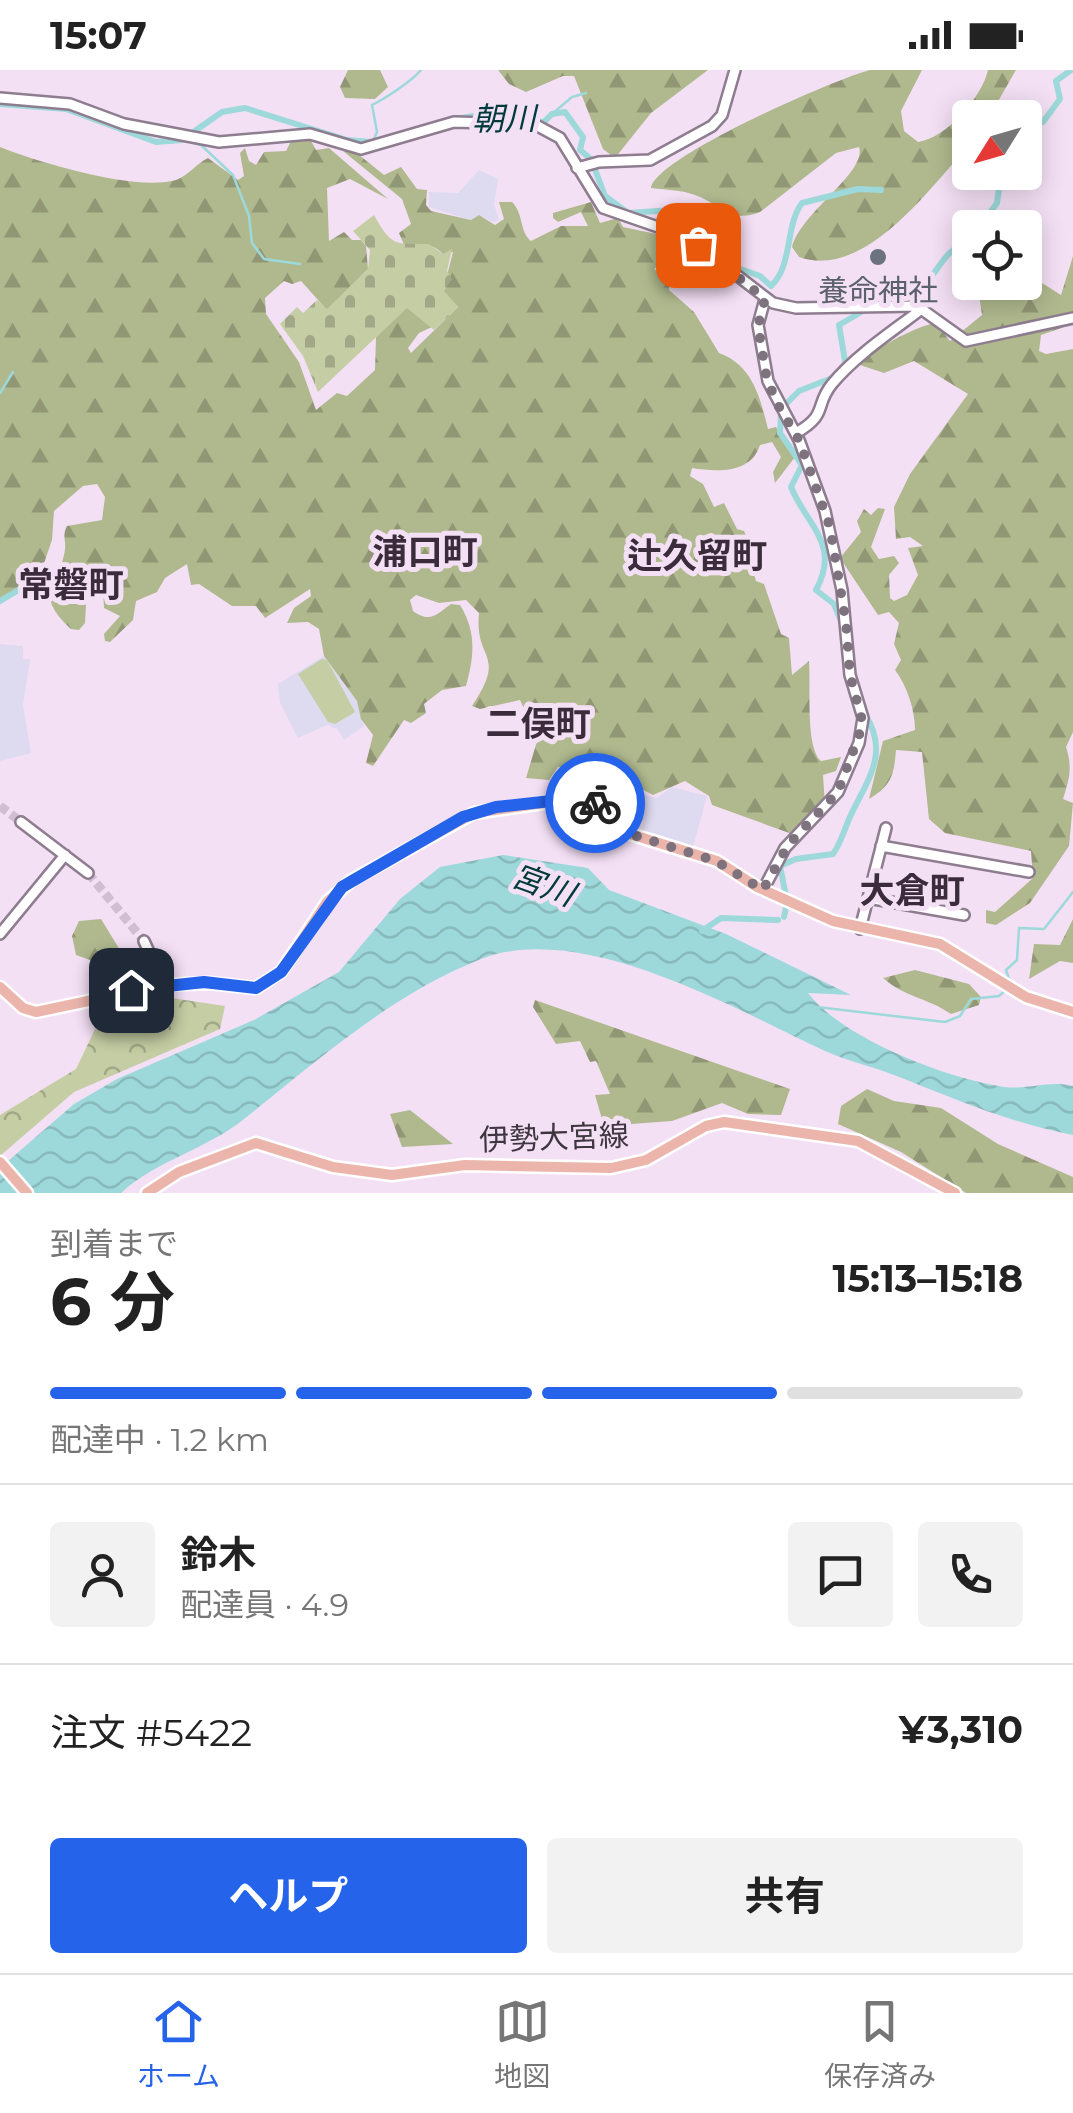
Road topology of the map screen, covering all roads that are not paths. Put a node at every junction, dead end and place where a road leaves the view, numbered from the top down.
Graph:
1 (735, 70) edge
2 (0, 98) edge
3 (577, 168) junction
4 (765, 299) junction
5 (923, 308) junction
6 (1073, 318) edge
7 (796, 433) junction
8 (20, 822) tunnel mouth
9 (886, 828) dead end
10 (881, 846) junction
11 (65, 854) junction
12 (1029, 872) dead end
13 (88, 874) tunnel mouth
14 (763, 890) junction
15 (868, 898) junction
16 (964, 915) dead end
17 (860, 930) junction
18 (0, 934) edge
19 (144, 941) tunnel mouth
20 (164, 985) junction
21 (0, 987) edge
22 (1073, 1012) edge
23 (0, 1165) edge
24 (25, 1193) edge
25 (147, 1193) edge
26 (955, 1193) edge

1 - 3 street
2 - 3 street
3 - 4 street
4 - 5 street
4 - 7 street
5 - 6 street
5 - 7 street
7 - 14 street
8 - 11 street
9 - 10 street
10 - 12 street
10 - 15 street
11 - 13 street
11 - 18 street
14 - 17 main road
14 - 20 main road
15 - 16 street
15 - 17 street
17 - 22 main road
19 - 20 street
20 - 21 main road
23 - 24 main road
25 - 26 main road, 伊勢大宮線

